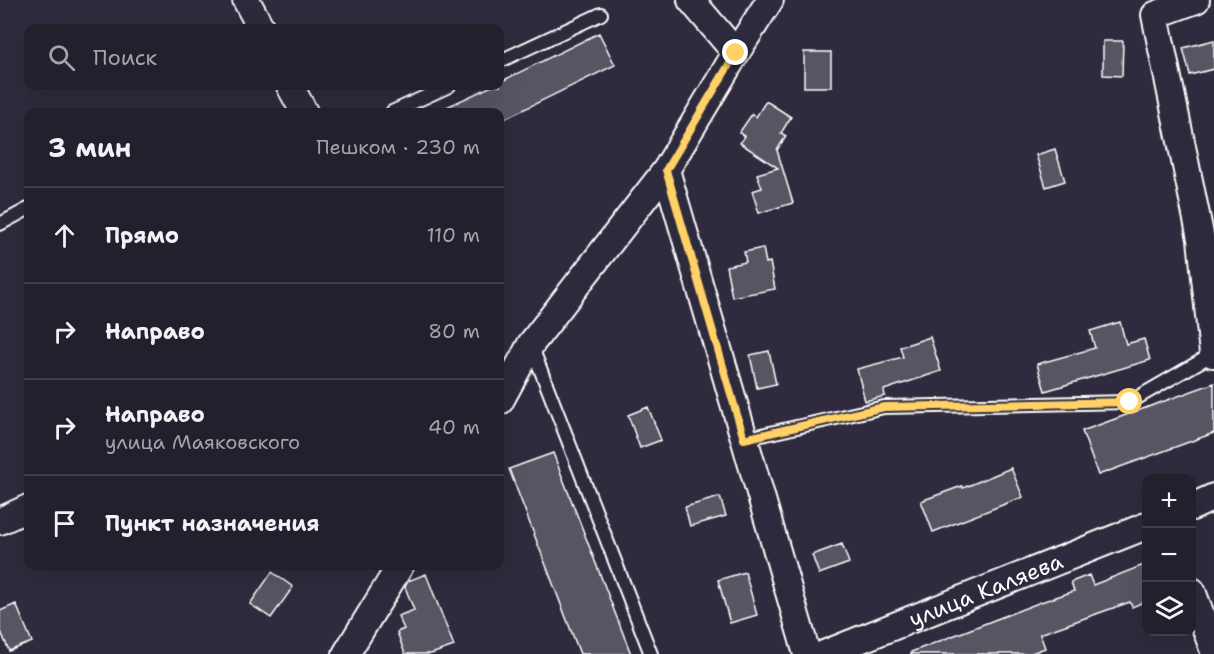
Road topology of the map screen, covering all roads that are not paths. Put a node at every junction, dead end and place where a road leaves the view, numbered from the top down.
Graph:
1 (246, 0) edge
2 (691, 0) edge
3 (770, 0) edge
4 (1196, 0) edge
5 (601, 14) dead end
6 (259, 24) edge
7 (736, 53) junction
8 (504, 60) edge
9 (292, 90) edge
10 (440, 90) edge
11 (302, 108) edge
12 (401, 108) edge
13 (666, 170) junction
14 (24, 210) edge
15 (0, 224) edge
16 (531, 344) junction
17 (1213, 354) edge
18 (504, 394) edge
19 (744, 439) junction
20 (1214, 497) edge
21 (1196, 505) edge
22 (24, 510) edge
23 (0, 521) edge
24 (1142, 528) edge
25 (398, 570) edge
26 (1196, 604) edge
27 (839, 651) edge
28 (1214, 651) edge
29 (346, 654) edge
30 (651, 654) edge
31 (807, 654) edge

1 - 6 street
2 - 7 street
3 - 7 street
4 - 17 street
5 - 8 lane
7 - 13 street
9 - 11 street
10 - 12 lane
13 - 16 street
13 - 19 street
14 - 15 lane
16 - 18 street
16 - 30 lane
17 - 19 lane
19 - 31 street
20 - 21 street
22 - 23 street
24 - 27 street, улица Каляева
25 - 29 street
26 - 28 street

